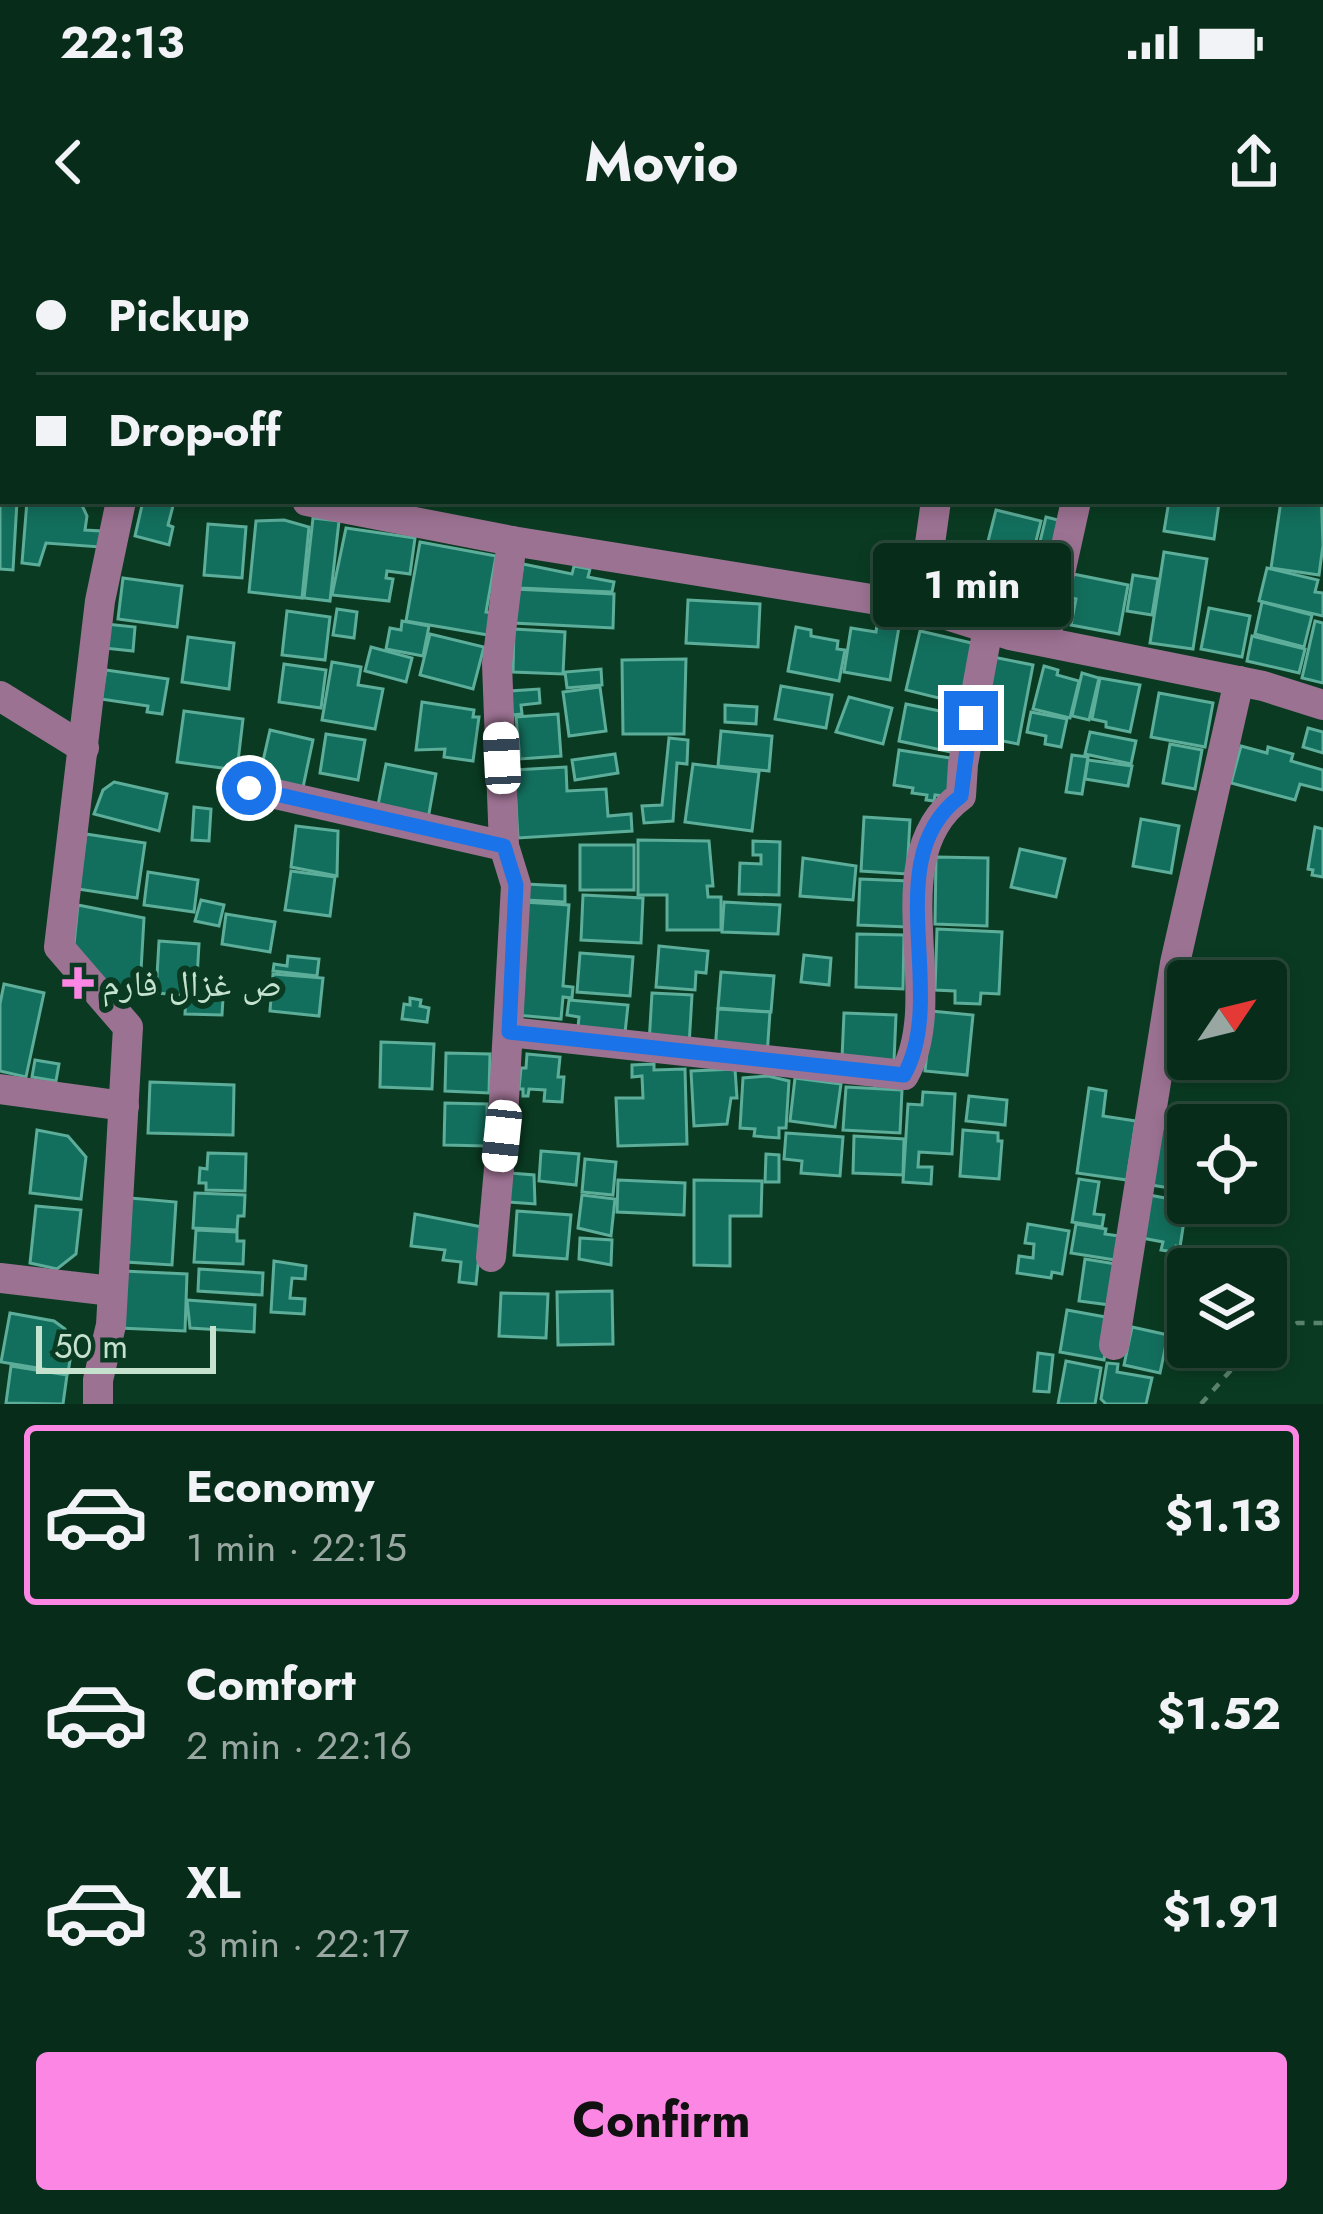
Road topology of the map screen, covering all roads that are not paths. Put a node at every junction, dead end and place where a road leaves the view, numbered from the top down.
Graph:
1 (120, 504) edge
2 (323, 504) edge
3 (937, 504) edge
4 (1075, 504) edge
5 (512, 541) junction
6 (921, 607) junction
7 (988, 628) junction
8 (1045, 641) junction
9 (1239, 681) junction
10 (0, 696) edge
11 (1323, 705) edge
12 (85, 748) junction
13 (249, 788) dead end
14 (504, 846) junction
15 (509, 1032) junction
16 (0, 1089) edge
17 (124, 1106) junction
18 (490, 1257) dead end
19 (0, 1278) edge
20 (112, 1291) junction
21 (1114, 1345) dead end
22 (98, 1404) edge

1 - 12 street
2 - 5 street
3 - 6 street
4 - 8 street
5 - 6 street
5 - 14 street
6 - 7 street
7 - 8 street
7 - 15 street
8 - 9 street
9 - 11 street
9 - 21 street
10 - 12 street
12 - 17 street
13 - 14 street
14 - 15 street
15 - 18 street
16 - 17 street
17 - 20 street
19 - 20 street
20 - 22 street

